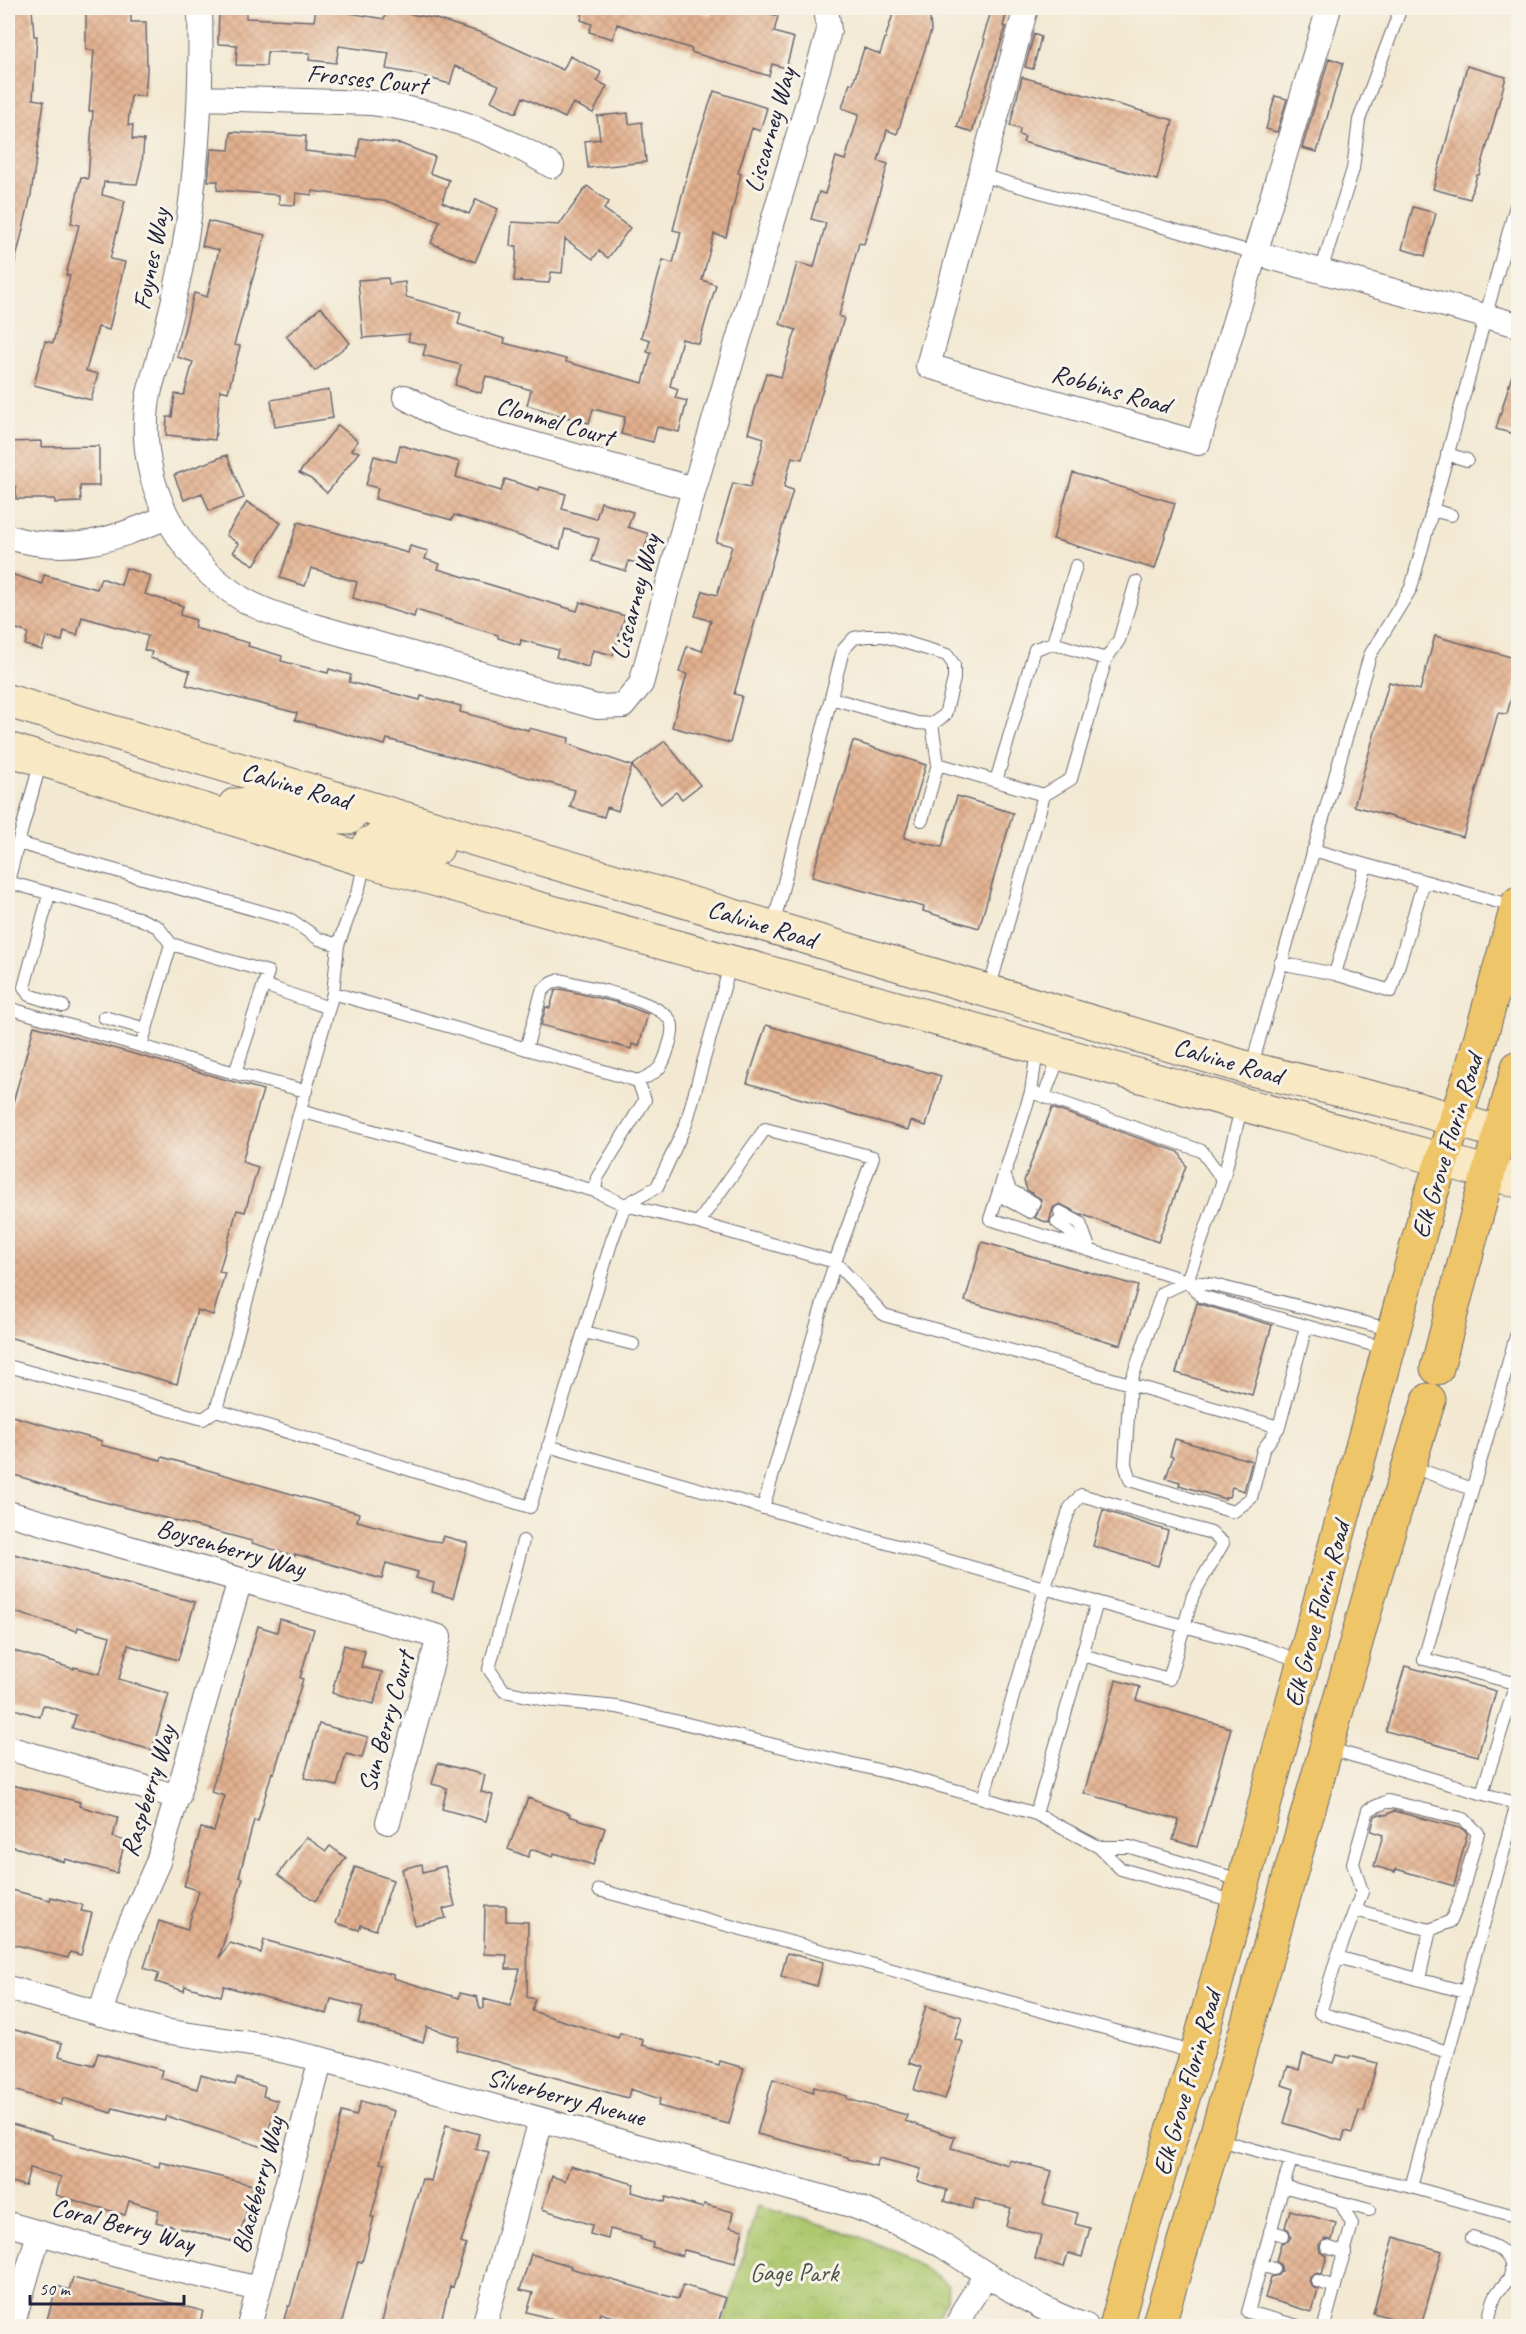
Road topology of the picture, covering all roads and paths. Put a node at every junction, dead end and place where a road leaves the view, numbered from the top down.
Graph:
1 (200, 8) edge
2 (826, 8) edge
3 (1026, 8) edge
4 (1329, 8) edge
5 (1399, 8) edge
6 (201, 98) junction
7 (552, 166) dead end
8 (980, 175) junction
9 (1518, 198) edge
10 (1255, 253) junction
11 (1321, 271) junction
12 (1485, 316) junction
13 (1518, 325) edge
14 (405, 397) dead end
15 (1447, 454) junction
16 (1467, 460) dead end
17 (694, 489) junction
18 (1432, 510) junction
19 (1451, 515) dead end
20 (167, 517) junction
21 (8, 537) edge
22 (1076, 566) dead end
23 (1136, 582) dead end
24 (1053, 643) junction
25 (1106, 659) junction
26 (831, 698) junction
27 (8, 701) edge
28 (932, 724) junction
29 (8, 749) edge
30 (41, 760) junction
31 (938, 764) junction
32 (996, 781) junction
33 (1044, 795) junction
34 (201, 808) junction
35 (371, 808) junction
36 (922, 820) dead end
37 (18, 843) junction
38 (1313, 850) junction
39 (517, 851) junction
40 (365, 860) junction
41 (1366, 865) junction
42 (1424, 881) junction
43 (8, 882) edge
44 (49, 895) junction
45 (1518, 905) edge
46 (772, 927) junction
47 (171, 944) junction
48 (338, 945) junction
49 (732, 961) junction
50 (890, 962) junction
51 (1280, 963) junction
52 (1335, 974) junction
53 (264, 985) junction
54 (989, 991) junction
55 (333, 993) junction
56 (63, 1006) dead end
57 (8, 1008) edge
58 (329, 1008) junction
59 (104, 1017) dead end
60 (146, 1029) junction
61 (141, 1046) junction
62 (526, 1049) junction
63 (1049, 1049) junction
64 (1518, 1067) edge
65 (1251, 1069) junction
66 (235, 1073) junction
67 (638, 1081) junction
68 (306, 1091) junction
69 (1031, 1092) junction
70 (1044, 1096) junction
71 (1242, 1105) junction
72 (300, 1111) junction
73 (1455, 1120) junction
74 (1509, 1135) edge
75 (1441, 1160) junction
76 (1004, 1174) junction
77 (1503, 1177) edge
78 (1223, 1180) junction
79 (1000, 1188) junction
80 (595, 1191) junction
81 (625, 1205) junction
82 (1059, 1217) dead end
83 (698, 1223) junction
84 (1084, 1249) junction
85 (835, 1262) junction
86 (1187, 1281) junction
87 (1306, 1327) junction
88 (1518, 1329) edge
89 (584, 1332) junction
90 (1390, 1340) junction
91 (633, 1344) dead end
92 (8, 1366) edge
93 (1506, 1372) junction
94 (1518, 1374) edge
95 (1130, 1384) junction
96 (216, 1410) junction
97 (1279, 1427) junction
98 (548, 1446) junction
99 (1409, 1466) junction
100 (1472, 1489) junction
101 (764, 1508) junction
102 (8, 1514) edge
103 (523, 1540) dead end
104 (240, 1580) junction
105 (1044, 1588) junction
106 (1097, 1602) junction
107 (1184, 1625) junction
108 (439, 1637) joint
109 (1082, 1655) junction
110 (1304, 1662) junction
111 (1517, 1684) edge
112 (1326, 1747) junction
113 (8, 1748) edge
114 (1482, 1792) junction
115 (178, 1797) junction
116 (983, 1798) junction
117 (1518, 1804) edge
118 (1036, 1814) junction
119 (388, 1822) dead end
120 (1099, 1847) junction
121 (599, 1890) dead end
122 (1241, 1892) junction
123 (1355, 1910) junction
124 (1430, 1930) junction
125 (1337, 1957) junction
126 (1419, 1979) junction
127 (8, 1988) edge
128 (1465, 1992) junction
129 (100, 2014) junction
130 (1448, 2052) junction
131 (1197, 2053) junction
132 (321, 2059) junction
133 (541, 2120) junction
134 (1215, 2139) junction
135 (1291, 2160) junction
136 (1283, 2186) junction
137 (1412, 2187) junction
138 (1340, 2202) junction
139 (1369, 2210) dead end
140 (1518, 2217) edge
141 (8, 2224) edge
142 (1270, 2231) junction
143 (39, 2233) junction
144 (1283, 2235) dead end
145 (1472, 2238) dead end
146 (1327, 2247) dead end
147 (1345, 2253) junction
148 (1261, 2265) junction
149 (1274, 2269) dead end
150 (986, 2275) junction
151 (1317, 2281) dead end
152 (1335, 2287) junction
153 (259, 2289) junction
154 (12, 2326) edge
155 (249, 2326) edge
156 (484, 2326) edge
157 (957, 2326) edge
158 (1086, 2326) edge
159 (1116, 2326) edge
160 (1158, 2326) edge
161 (1298, 2326) edge
162 (1324, 2326) edge
163 (1487, 2326) edge

1 - 6 street, Foynes Way
2 - 17 street, Liscarney Way
3 - 8 street, Robbins Road
4 - 10 street, Robbins Road
5 - 11 lane
6 - 7 street, Frosses Court
6 - 20 street, Foynes Way
8 - 10 lane
8 - 10 street, Robbins Road
9 - 12 lane
10 - 11 street
11 - 12 street
12 - 13 street
12 - 15 lane
14 - 17 street, Clonmel Court
15 - 16 lane
15 - 18 lane
17 - 20 street, Liscarney Way
18 - 19 lane
18 - 38 lane
20 - 21 street
22 - 24 lane
23 - 25 lane
24 - 25 lane
24 - 32 lane
25 - 33 lane
26 - 28 lane
26 - 28 lane
26 - 46 lane
27 - 35 main road, Calvine Road
28 - 31 lane
29 - 30 main road, Calvine Road
30 - 34 main road, Calvine Road
30 - 37 lane
31 - 32 lane
31 - 36 lane
32 - 33 lane
33 - 54 lane
34 - 35 main road
34 - 40 main road, Calvine Road
35 - 39 main road, Calvine Road
37 - 43 lane
37 - 48 lane
38 - 41 lane
38 - 51 lane
39 - 40 main road
39 - 46 main road, Calvine Road
40 - 48 lane
40 - 49 main road, Calvine Road
41 - 42 lane
41 - 52 lane
42 - 45 lane
42 - 52 lane
43 - 44 lane
44 - 47 lane
44 - 56 lane
45 - 73 main road, Elk Grove Florin Road
46 - 50 main road, Calvine Road
47 - 53 lane
47 - 60 lane
48 - 55 lane
49 - 50 main road
49 - 63 main road, Calvine Road
49 - 81 lane
50 - 54 main road, Calvine Road
51 - 52 lane
51 - 65 lane
53 - 58 lane
53 - 66 lane
54 - 65 main road, Calvine Road
55 - 58 lane
55 - 62 lane
57 - 61 lane
58 - 68 lane
59 - 60 lane
60 - 61 lane
61 - 66 lane
62 - 67 lane
62 - 67 lane
63 - 69 lane
63 - 70 lane
63 - 71 main road, Calvine Road
64 - 74 main road, Elk Grove Florin Road
65 - 73 main road, Calvine Road
66 - 68 lane
67 - 80 lane
68 - 72 lane
69 - 70 lane
69 - 76 lane
70 - 78 lane
71 - 75 main road, Calvine Road
71 - 78 lane
72 - 80 lane
72 - 96 lane
73 - 74 main road, Calvine Road
73 - 75 main road, Elk Grove Florin Road
74 - 77 main road, Elk Grove Florin Road
75 - 77 main road, Calvine Road
75 - 90 main road, Elk Grove Florin Road
76 - 79 lane
76 - 79 lane
77 - 99 main road, Elk Grove Florin Road
78 - 86 lane
79 - 84 lane
80 - 81 lane
81 - 83 lane
81 - 89 lane
82 - 84 lane
83 - 85 lane
83 - 85 lane
84 - 86 lane
85 - 95 lane
85 - 101 lane
86 - 87 lane
86 - 90 lane
86 - 95 lane
87 - 90 lane
87 - 97 lane
88 - 93 lane
89 - 91 lane
89 - 98 lane
90 - 110 main road, Elk Grove Florin Road
92 - 96 lane
93 - 94 lane
93 - 100 lane
95 - 97 lane
95 - 97 lane
96 - 98 lane
98 - 101 lane
99 - 100 lane
99 - 112 main road, Elk Grove Florin Road
100 - 111 lane
101 - 105 lane
102 - 104 street, Boysenberry Way
103 - 116 lane
104 - 108 street, Boysenberry Way
104 - 115 street, Raspberry Way
105 - 106 lane
105 - 107 lane
105 - 116 lane
106 - 107 lane
106 - 109 lane
107 - 109 lane
107 - 110 lane
108 - 119 street, Sun Berry Court
109 - 118 lane
110 - 122 main road, Elk Grove Florin Road
111 - 114 lane
112 - 114 lane
112 - 134 main road, Elk Grove Florin Road
113 - 115 street
114 - 117 lane
115 - 129 street, Raspberry Way
116 - 118 lane
117 - 128 lane
118 - 120 lane
120 - 122 lane
120 - 122 lane
121 - 131 lane
122 - 131 main road, Elk Grove Florin Road
123 - 124 lane
123 - 124 lane
123 - 125 lane
124 - 126 lane
125 - 126 lane
125 - 130 lane
126 - 128 lane
127 - 129 street, Silverberry Avenue
128 - 130 lane
129 - 132 street, Silverberry Avenue
130 - 137 lane
131 - 159 main road, Elk Grove Florin Road
132 - 133 street, Silverberry Avenue
132 - 153 street, Blackberry Way
133 - 150 street, Silverberry Avenue
133 - 156 street
134 - 135 lane
134 - 160 main road, Elk Grove Florin Road
135 - 136 lane
135 - 137 lane
136 - 138 lane
136 - 142 lane
137 - 140 lane
138 - 139 lane
138 - 147 lane
141 - 143 street, Coral Berry Way
142 - 144 lane
142 - 148 lane
143 - 153 street, Coral Berry Way
143 - 154 street
145 - 163 lane
146 - 147 lane
147 - 152 lane
148 - 149 lane
148 - 161 lane
150 - 157 street
150 - 158 street, Silverberry Avenue
151 - 152 lane
152 - 162 lane
153 - 155 street, Blackberry Way

